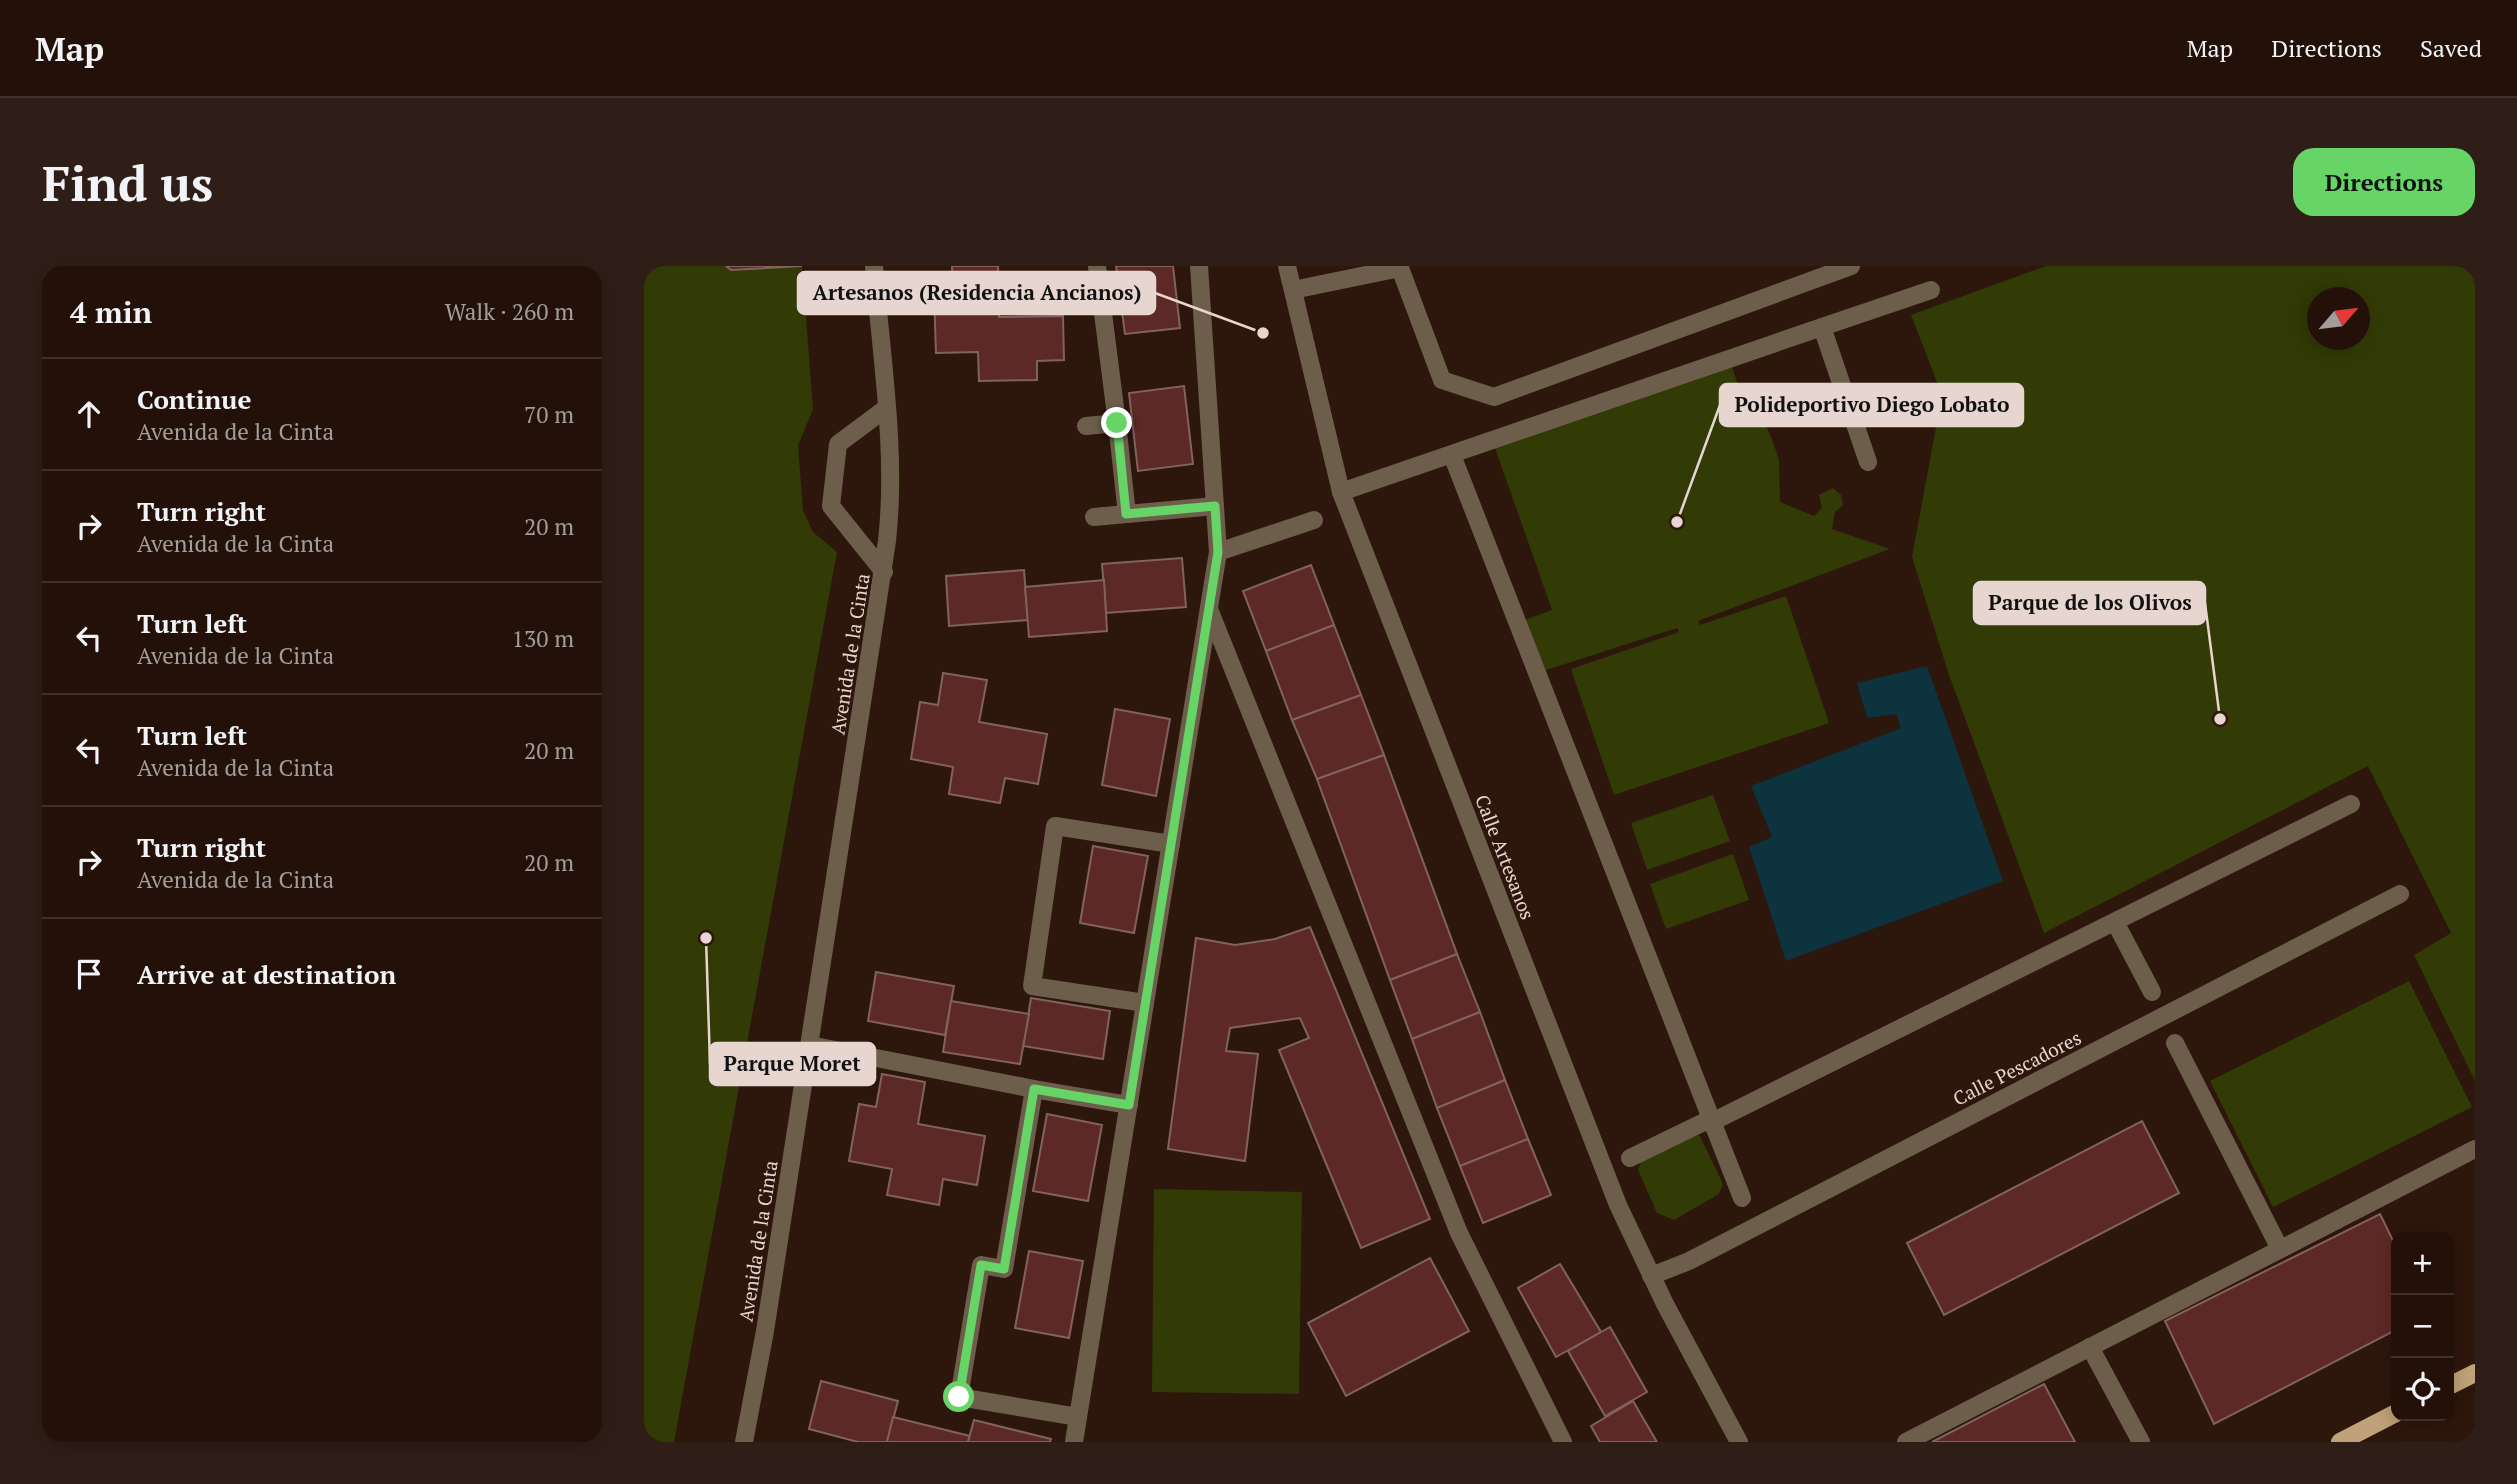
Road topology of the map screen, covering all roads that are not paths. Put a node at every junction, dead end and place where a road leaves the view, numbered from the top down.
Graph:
1 (874, 266) edge
2 (1097, 266) edge
3 (1199, 266) edge
4 (1287, 266) edge
5 (1851, 266) edge
6 (1293, 290) junction
7 (1931, 290) dead end
8 (1822, 327) junction
9 (885, 409) junction
10 (1117, 423) junction
11 (1086, 426) dead end
12 (1452, 455) junction
13 (1868, 463) dead end
14 (1341, 492) junction
15 (1215, 506) junction
16 (1126, 514) junction
17 (1094, 517) dead end
18 (1314, 520) dead end
19 (1218, 552) junction
20 (884, 572) junction
21 (1209, 609) junction
22 (2351, 804) dead end
23 (1171, 844) junction
24 (2400, 894) dead end
25 (2115, 922) junction
26 (2152, 992) dead end
27 (1145, 1003) junction
28 (2175, 1043) dead end
29 (810, 1045) junction
30 (1034, 1089) junction
31 (1129, 1105) junction
32 (1710, 1123) junction
33 (2475, 1149) edge
34 (1630, 1158) dead end
35 (1742, 1198) dead end
36 (2280, 1249) junction
37 (1651, 1276) junction
38 (2090, 1347) junction
39 (2475, 1373) edge
40 (2454, 1384) edge
41 (2391, 1416) edge
42 (1078, 1417) junction
43 (1558, 1440) edge
44 (744, 1442) edge
45 (1074, 1442) edge
46 (1739, 1442) edge
47 (1906, 1442) edge
48 (2141, 1442) edge
49 (2340, 1442) edge

1 - 9 street, Avenida de la Cinta
2 - 10 street
3 - 15 street
4 - 6 street, Calle Artesanos
5 - 6 street
6 - 14 street, Calle Artesanos
7 - 8 street
8 - 12 street
8 - 13 street
9 - 20 street, Avenida de la Cinta
9 - 20 street
10 - 11 street
10 - 16 street
12 - 14 street
12 - 32 street
14 - 37 street, Calle Artesanos
15 - 16 street
15 - 19 street
16 - 17 street
18 - 19 street
19 - 21 street
20 - 29 street, Avenida de la Cinta
21 - 23 street
21 - 43 street
22 - 25 street
23 - 27 street
23 - 27 street
24 - 37 street, Calle Pescadores
25 - 26 street
25 - 32 street
27 - 31 street
28 - 36 street
29 - 30 street
29 - 44 street, Avenida de la Cinta
30 - 31 street
30 - 42 street
31 - 42 street
32 - 34 street
32 - 35 street
33 - 36 street
36 - 38 street
37 - 46 street, Calle Artesanos
38 - 47 street
38 - 48 street
39 - 40 main road
41 - 49 main road
42 - 45 street

